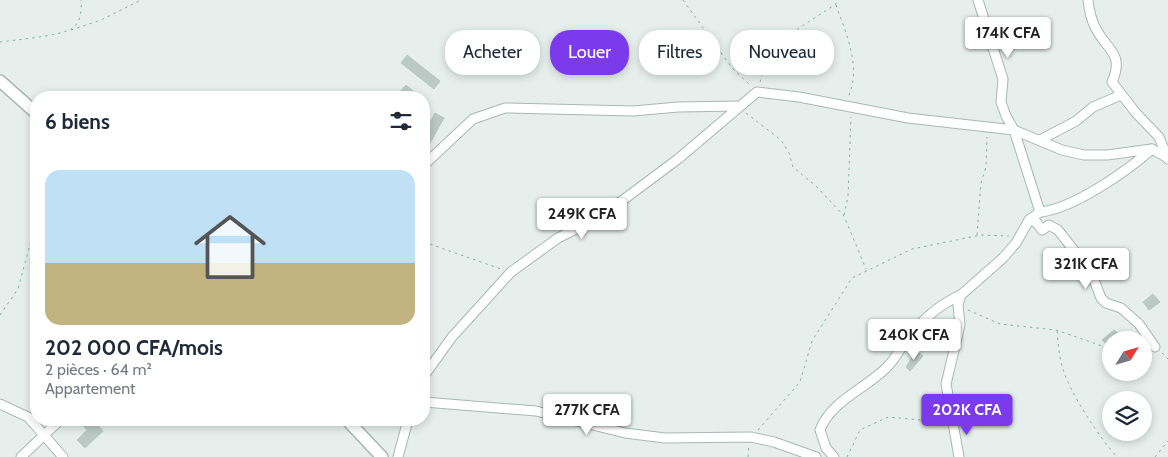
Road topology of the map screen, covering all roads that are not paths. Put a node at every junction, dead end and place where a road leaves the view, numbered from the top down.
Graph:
1 (978, 0) edge
2 (1088, 0) edge
3 (0, 81) edge
4 (1121, 95) junction
5 (740, 106) junction
6 (30, 108) edge
7 (1014, 130) junction
8 (1040, 140) junction
9 (1152, 149) junction
10 (1167, 158) edge
11 (430, 159) edge
12 (1040, 212) junction
13 (1029, 220) junction
14 (961, 295) junction
15 (1155, 347) dead end
16 (430, 368) edge
17 (430, 402) edge
18 (0, 404) edge
19 (30, 419) edge
20 (36, 426) edge
21 (54, 426) edge
22 (353, 426) edge
23 (406, 426) edge
24 (44, 435) junction
25 (21, 457) edge
26 (64, 457) edge
27 (382, 457) edge
28 (398, 457) edge
29 (816, 457) edge
30 (834, 457) edge
31 (959, 457) edge

1 - 7 street
2 - 4 street
3 - 6 street
4 - 8 street
4 - 10 street
5 - 7 street
5 - 11 street
5 - 16 street
7 - 8 street
7 - 12 street
8 - 9 street
9 - 10 street
9 - 12 street
12 - 13 street
13 - 14 street
13 - 15 street
14 - 30 street
14 - 31 street
17 - 29 street
18 - 19 street
20 - 24 street
21 - 24 street
22 - 27 street
23 - 28 street
24 - 25 street
24 - 26 street

